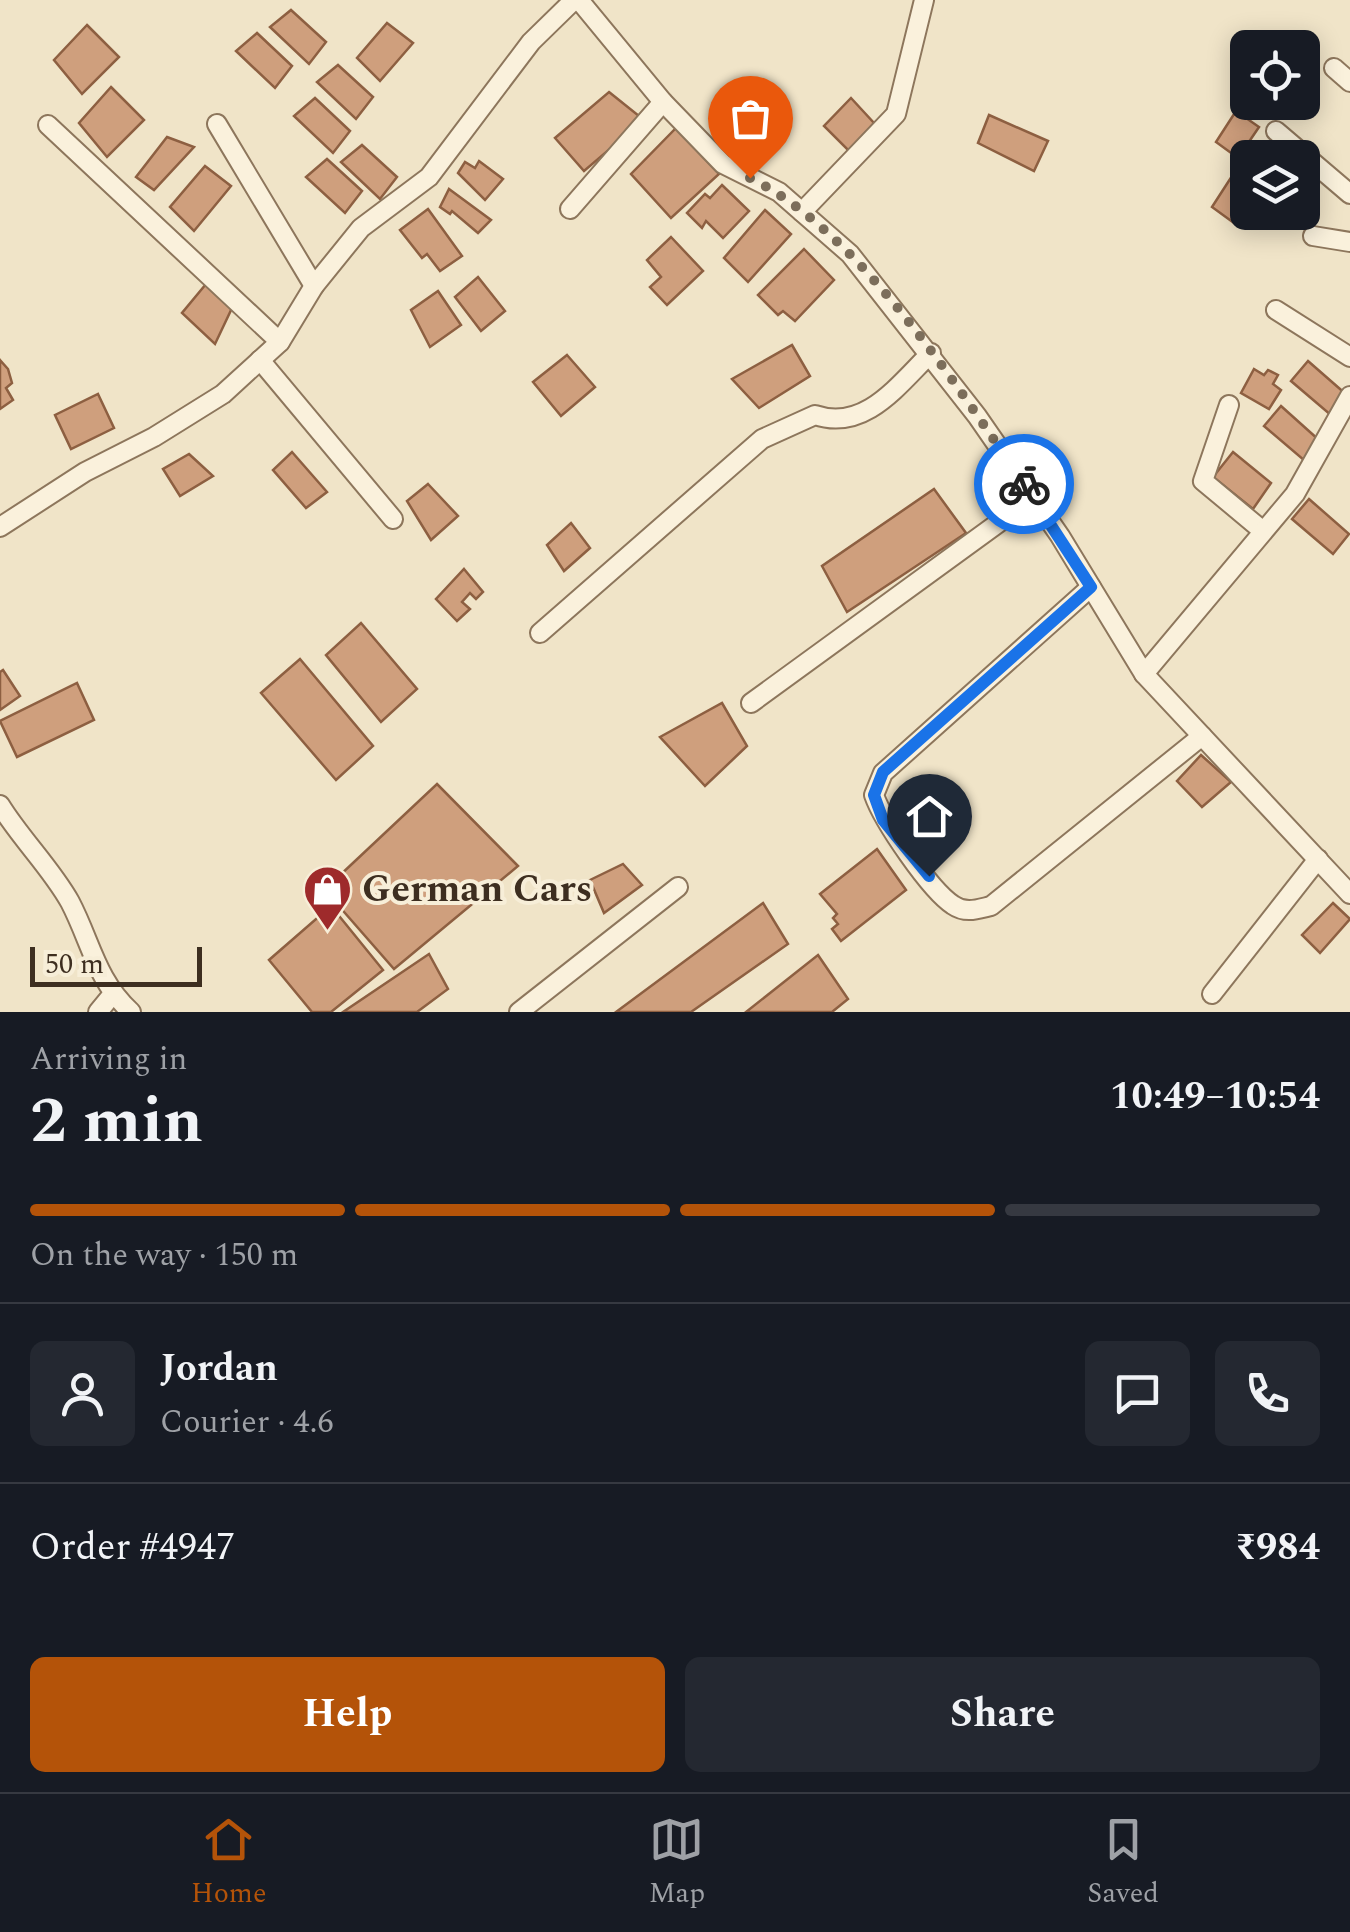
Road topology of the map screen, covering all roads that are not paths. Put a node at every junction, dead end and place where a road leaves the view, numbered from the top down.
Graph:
1 (577, 0) edge
2 (924, 0) edge
3 (1334, 68) dead end
4 (1350, 82) edge
5 (663, 102) junction
6 (217, 124) dead end
7 (48, 125) dead end
8 (1276, 131) dead end
9 (1350, 194) edge
10 (570, 209) dead end
11 (802, 212) junction
12 (1313, 236) dead end
13 (1350, 242) edge
14 (314, 286) junction
15 (1276, 310) dead end
16 (280, 342) junction
17 (931, 353) junction
18 (1350, 357) edge
19 (260, 360) junction
20 (1350, 396) edge
21 (1229, 405) dead end
22 (1034, 498) junction
23 (393, 519) dead end
24 (0, 528) edge
25 (1263, 531) junction
26 (1091, 587) junction
27 (540, 633) dead end
28 (1144, 674) junction
29 (751, 703) dead end
30 (1202, 736) junction
31 (2, 812) edge
32 (1318, 859) junction
33 (678, 886) dead end
34 (1350, 894) edge
35 (1212, 994) dead end
36 (112, 995) junction
37 (98, 1012) edge
38 (131, 1012) edge
39 (519, 1012) edge

1 - 5 street
1 - 14 street
2 - 11 street
3 - 4 street
5 - 10 street
5 - 11 street
6 - 14 street
7 - 16 street
8 - 9 street
11 - 17 street
12 - 13 street
14 - 16 street
15 - 18 street
16 - 19 street
17 - 22 street
17 - 27 street
19 - 23 street
19 - 24 street
20 - 25 street
21 - 25 street
22 - 26 street
22 - 29 street
25 - 28 street
26 - 28 street
26 - 30 street
28 - 30 street
30 - 32 street
31 - 36 street
32 - 34 street
32 - 35 street
33 - 39 street
36 - 37 street
36 - 38 street

